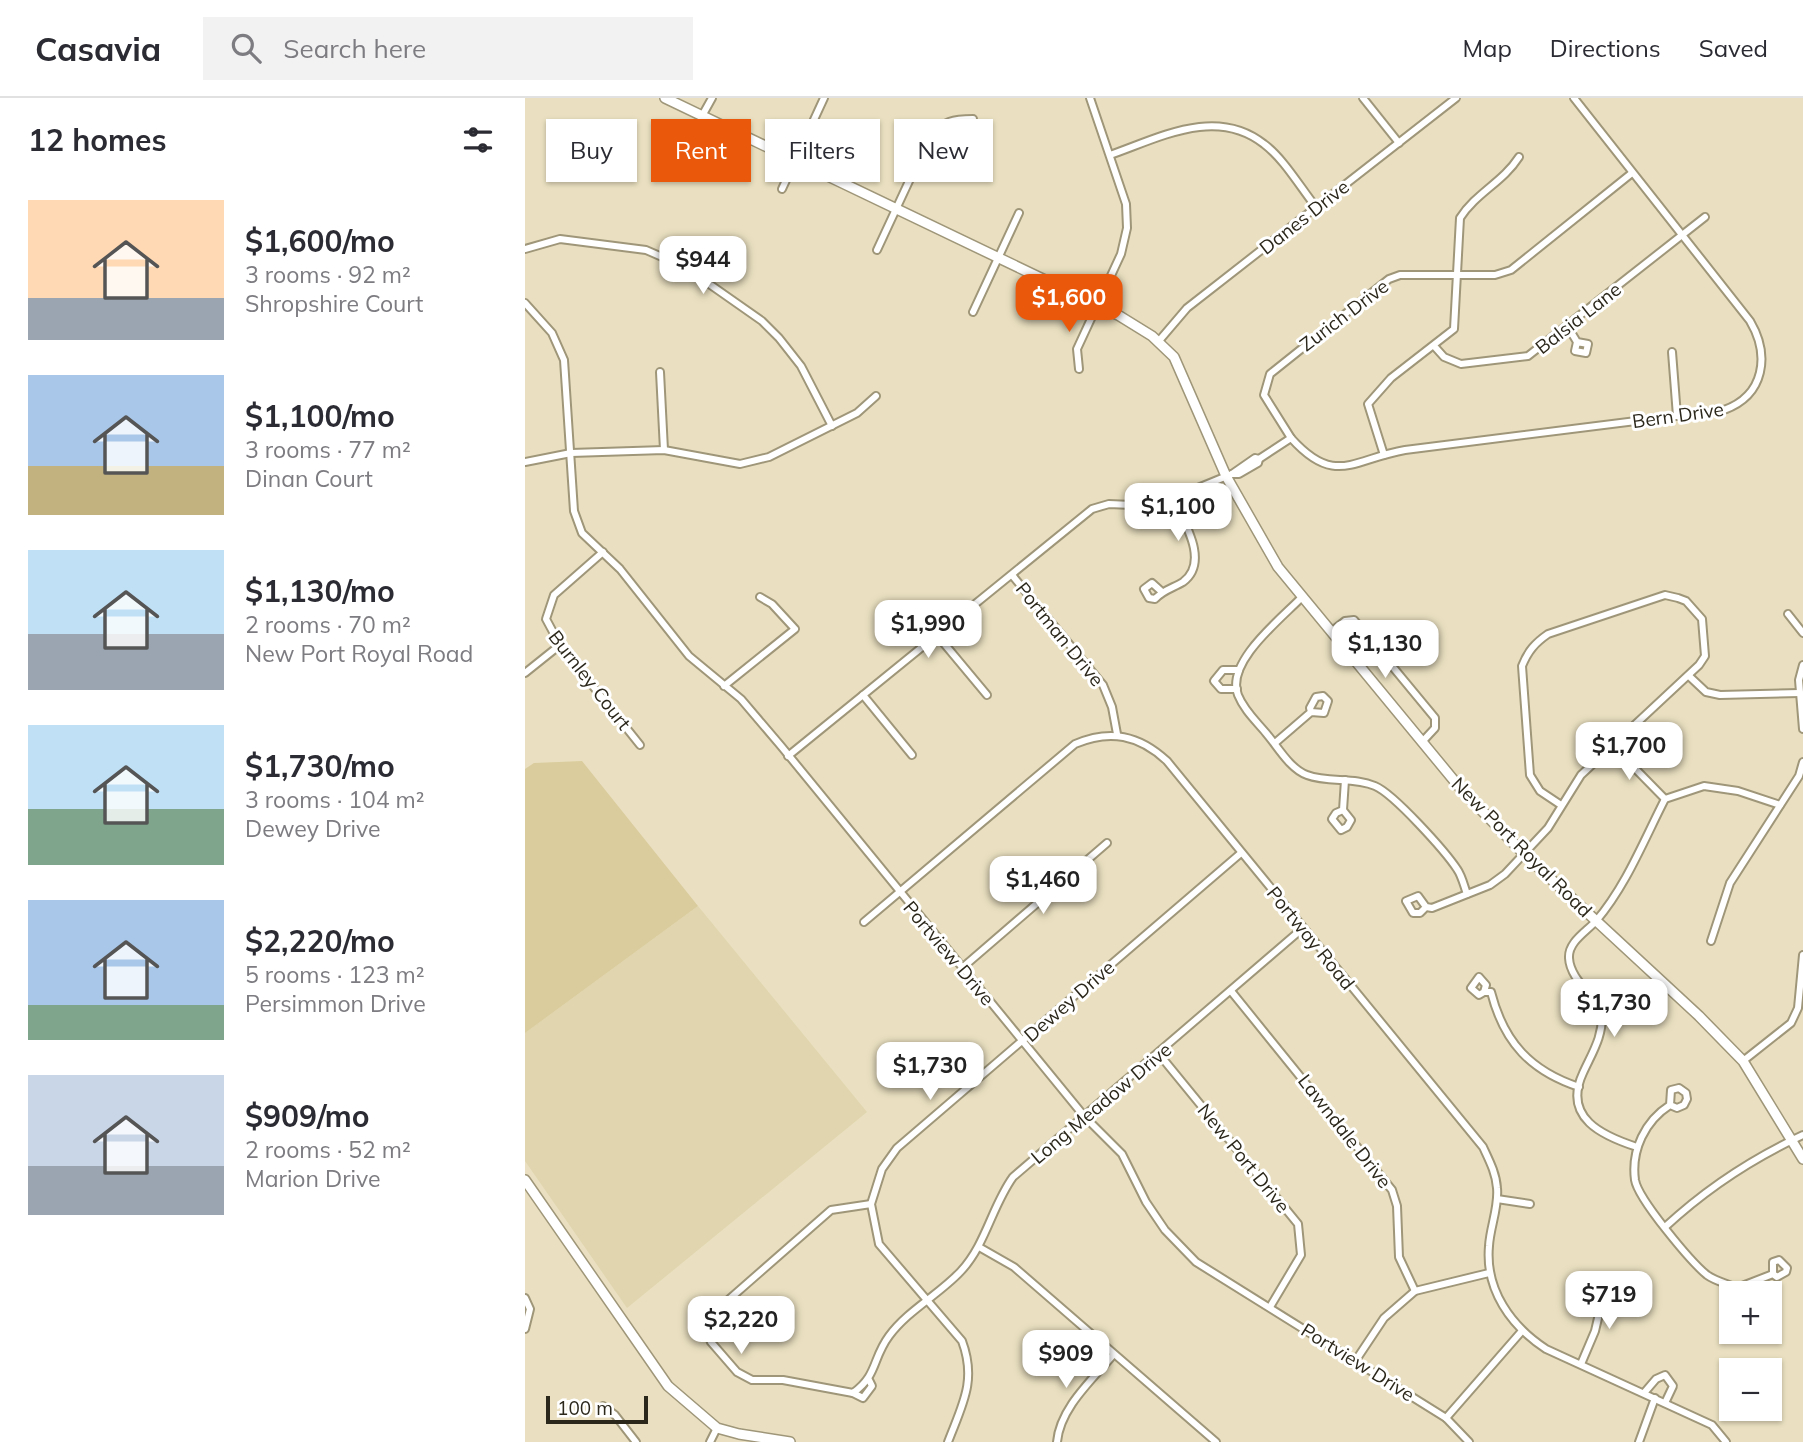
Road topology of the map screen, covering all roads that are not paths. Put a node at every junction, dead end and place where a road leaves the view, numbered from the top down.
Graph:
1 (665, 98) edge
2 (712, 98) edge
3 (824, 98) edge
4 (1090, 98) edge
5 (1363, 98) edge
6 (1456, 98) edge
7 (1574, 98) edge
8 (702, 116) junction
9 (814, 119) edge
10 (1399, 143) junction
11 (765, 145) edge
12 (1110, 155) junction
13 (1518, 157) dead end
14 (1632, 173) junction
15 (785, 182) edge
16 (842, 182) edge
17 (908, 182) edge
18 (782, 189) dead end
19 (1316, 207) junction
20 (896, 208) junction
21 (1020, 213) dead end
22 (1705, 217) dead end
23 (1682, 235) junction
24 (525, 248) edge
25 (877, 250) dead end
26 (999, 257) junction
27 (1458, 275) junction
28 (525, 303) edge
29 (1098, 305) junction
30 (973, 312) dead end
31 (1568, 327) junction
32 (1158, 342) junction
33 (1577, 342) dead end
34 (1435, 347) junction
35 (1672, 352) dead end
36 (1079, 369) dead end
37 (660, 372) dead end
38 (876, 396) dead end
39 (1677, 416) junction
40 (832, 425) junction
41 (1291, 438) junction
42 (664, 450) junction
43 (571, 453) junction
44 (1384, 455) junction
45 (525, 462) edge
46 (1229, 475) junction
47 (1174, 500) junction
48 (603, 552) junction
49 (1012, 575) junction
50 (1162, 592) dead end
51 (759, 597) dead end
52 (1303, 597) junction
53 (1788, 614) dead end
54 (1331, 632) junction
55 (1803, 633) edge
56 (937, 635) junction
57 (560, 645) junction
58 (1803, 665) edge
59 (1239, 670) junction
60 (525, 673) edge
61 (1689, 676) junction
62 (724, 686) junction
63 (1237, 689) junction
64 (1800, 693) junction
65 (863, 695) junction
66 (987, 695) dead end
67 (1311, 712) dead end
68 (1803, 729) edge
69 (1117, 734) junction
70 (1422, 742) junction
71 (1275, 743) junction
72 (640, 745) dead end
73 (1613, 746) junction
74 (789, 755) junction
75 (912, 755) dead end
76 (1803, 762) edge
77 (1345, 780) junction
78 (1665, 799) junction
79 (1561, 805) junction
80 (1780, 806) junction
81 (1343, 810) dead end
82 (1107, 843) dead end
83 (1241, 853) junction
84 (1524, 854) junction
85 (899, 893) junction
86 (1467, 894) junction
87 (1426, 907) dead end
88 (1596, 921) junction
89 (864, 922) dead end
90 (1303, 928) junction
91 (1710, 941) dead end
92 (1803, 955) edge
93 (962, 968) junction
94 (1231, 991) junction
95 (1484, 992) dead end
96 (1800, 1009) edge
97 (1023, 1041) junction
98 (1159, 1054) junction
99 (1743, 1062) junction
100 (1579, 1087) junction
101 (1670, 1105) dead end
102 (1084, 1116) junction
103 (1798, 1138) edge
104 (1637, 1147) junction
105 (1803, 1159) edge
106 (525, 1180) edge
107 (1497, 1199) junction
108 (871, 1204) junction
109 (1530, 1204) dead end
110 (1665, 1227) junction
111 (979, 1247) junction
112 (1489, 1273) junction
113 (1773, 1274) dead end
114 (1605, 1288) dead end
115 (1415, 1291) junction
116 (525, 1298) edge
117 (927, 1300) junction
118 (1270, 1307) junction
119 (710, 1316) junction
120 (525, 1328) edge
121 (1521, 1332) junction
122 (708, 1335) junction
123 (1113, 1355) junction
124 (1356, 1360) junction
125 (1581, 1364) junction
126 (1644, 1393) junction
127 (1655, 1398) junction
128 (1665, 1403) junction
129 (603, 1406) dead end
130 (1446, 1418) junction
131 (717, 1428) junction
132 (636, 1442) edge
133 (710, 1442) edge
134 (790, 1442) edge
135 (948, 1442) edge
136 (1057, 1442) edge
137 (1216, 1442) edge
138 (1469, 1442) edge
139 (1639, 1442) edge
140 (1726, 1442) edge

1 - 8 street, New Port Royal Road
2 - 8 street
3 - 9 street
4 - 12 street
5 - 10 street
6 - 10 street, Danes Drive
7 - 14 street, Bern Drive
8 - 11 street, New Port Royal Road
10 - 19 street, Danes Drive
12 - 19 street
12 - 29 street
13 - 27 street
14 - 23 street, Bern Drive
14 - 27 street, Zurich Drive
15 - 18 street
16 - 20 street, New Port Royal Road
17 - 20 street
19 - 32 street, Danes Drive
20 - 25 street
20 - 26 street, New Port Royal Road
21 - 26 street
22 - 23 street, Balsia Lane
23 - 31 street, Balsia Lane
23 - 39 street, Bern Drive
24 - 40 street
26 - 29 street, New Port Royal Road
26 - 30 street
27 - 34 street
27 - 41 street, Zurich Drive
28 - 43 street, Portview Drive
29 - 32 street, New Port Royal Road
29 - 36 street
31 - 33 street
31 - 34 street, Balsia Lane
32 - 46 street, New Port Royal Road
34 - 44 street
35 - 39 street
37 - 42 street
38 - 40 street
39 - 44 street, Bern Drive
40 - 42 street
41 - 44 street, Bern Drive
41 - 46 street
42 - 43 street
43 - 45 street
43 - 48 street, Portview Drive
46 - 47 street
46 - 52 street, New Port Royal Road
47 - 49 street
47 - 50 street
48 - 57 street, Burnley Court
48 - 62 street, Portview Drive
49 - 56 street
49 - 69 street, Portman Drive
51 - 62 street
52 - 54 street, New Port Royal Road
52 - 59 street
53 - 55 street
54 - 70 street, New Port Royal Road
54 - 70 street
56 - 65 street
56 - 66 street
57 - 60 street
57 - 72 street, Burnley Court
58 - 64 street
59 - 63 street
59 - 63 street
61 - 64 street
61 - 73 street
61 - 79 street
62 - 74 street, Portview Drive
63 - 71 street
64 - 68 street
65 - 74 street
65 - 75 street
67 - 71 street
69 - 83 street, Portway Road
69 - 85 street
70 - 84 street, New Port Royal Road
71 - 77 street
73 - 78 street
73 - 79 street
74 - 85 street, Portview Drive
76 - 80 street
77 - 81 street
77 - 86 street
78 - 80 street
78 - 88 street
79 - 84 street
80 - 91 street
82 - 93 street
83 - 90 street, Portway Road
83 - 97 street, Dewey Drive
84 - 86 street
84 - 88 street, New Port Royal Road
85 - 89 street
85 - 93 street, Portview Drive
86 - 87 street
88 - 99 street, New Port Royal Road
88 - 100 street
90 - 94 street, Long Meadow Drive
90 - 107 street, Portway Road
92 - 96 street
93 - 97 street, Portview Drive
94 - 98 street, Long Meadow Drive
94 - 115 street, Lawndale Drive
95 - 100 street
96 - 99 street
97 - 102 street, Portview Drive
97 - 108 street, Dewey Drive
98 - 102 street, Long Meadow Drive
98 - 118 street, New Port Drive
99 - 103 street, New Port Royal Road
100 - 104 street
101 - 104 street
102 - 111 street, Long Meadow Drive
102 - 118 street, Portview Drive
103 - 105 street, New Port Royal Road
103 - 110 street
104 - 110 street
106 - 131 street
107 - 109 street
107 - 112 street, Portway Road
108 - 117 street, Dewey Drive
108 - 119 street
110 - 113 street
111 - 117 street, Long Meadow Drive
111 - 123 street
112 - 115 street
112 - 121 street, Portway Road
114 - 125 street
115 - 124 street
116 - 120 street
117 - 122 street, Long Meadow Drive
117 - 135 street, Dewey Drive
118 - 124 street, Portview Drive
119 - 122 street
119 - 122 street
121 - 125 street, Portway Road
121 - 130 street
123 - 136 street
123 - 137 street
124 - 130 street, Portview Drive
125 - 126 street, Portway Road
126 - 127 street, Portway Road
126 - 128 street
127 - 128 street, Portway Road
127 - 139 street
128 - 140 street, Portway Road
129 - 132 street
130 - 138 street, Portview Drive
131 - 133 street
131 - 134 street

